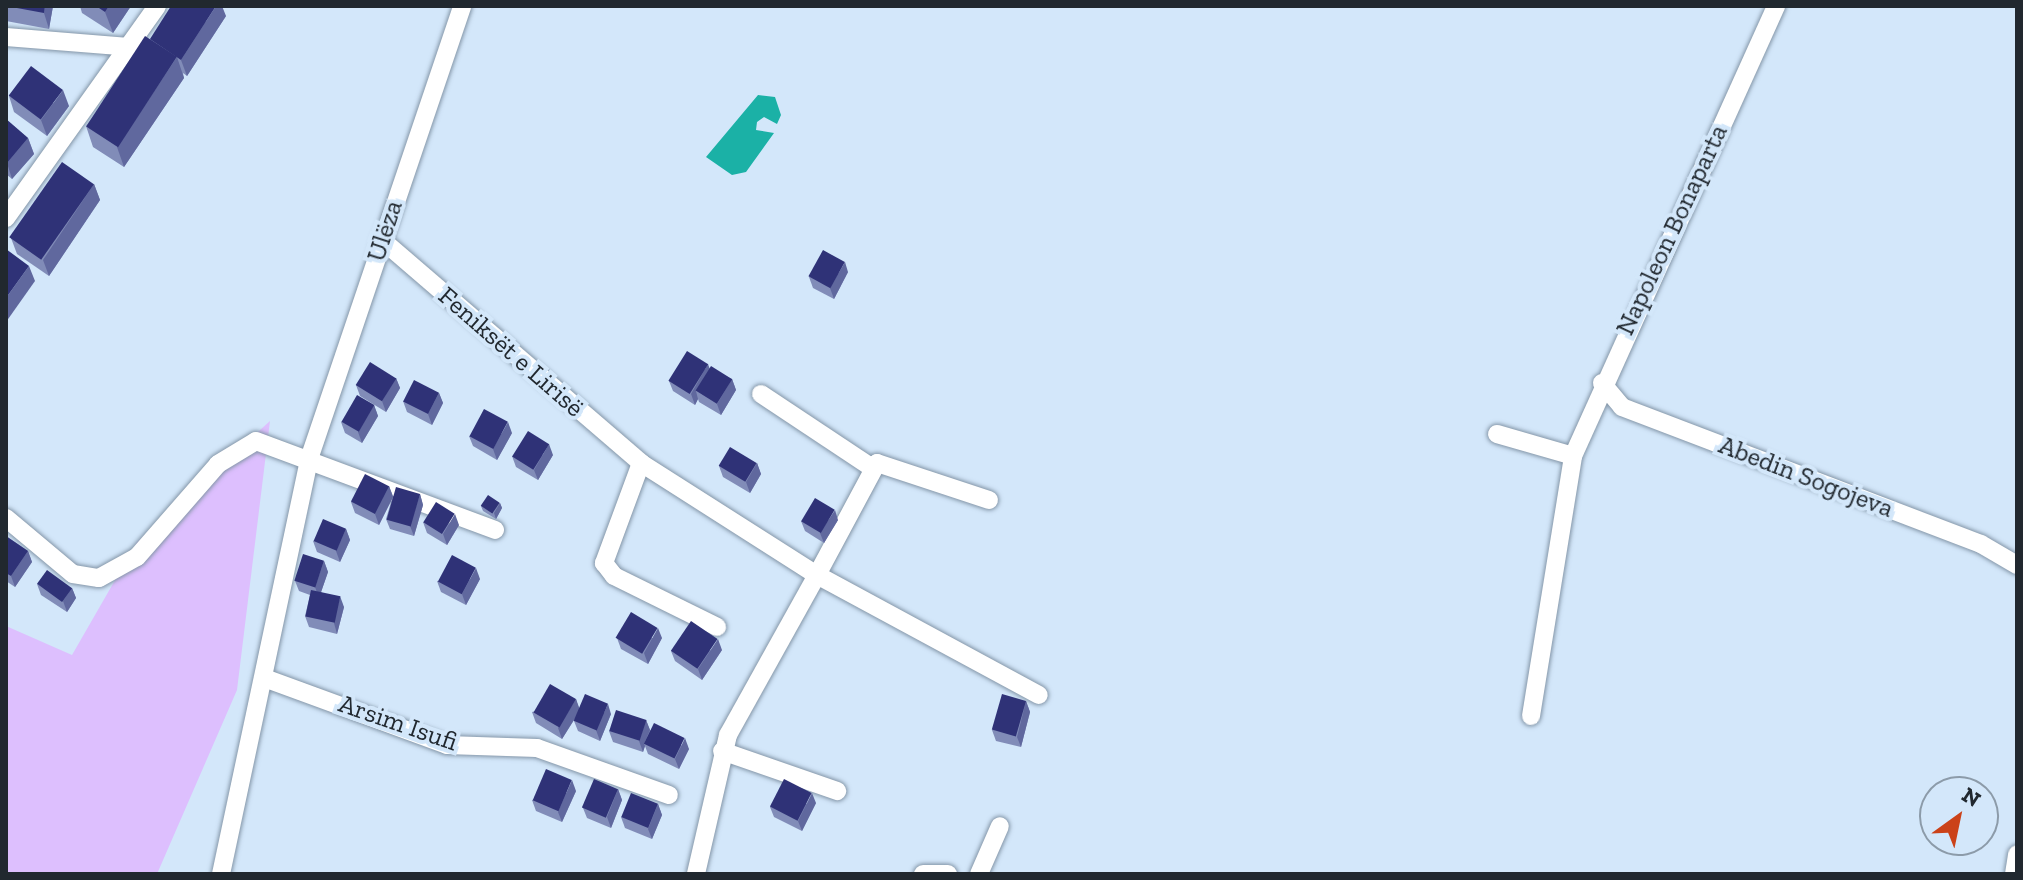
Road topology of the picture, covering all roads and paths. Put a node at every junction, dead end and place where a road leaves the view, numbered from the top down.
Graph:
1 (157, 6) edge
2 (462, 6) edge
3 (1776, 6) edge
4 (6, 37) edge
5 (129, 47) junction
6 (6, 218) edge
7 (382, 240) junction
8 (1602, 383) junction
9 (761, 394) dead end
10 (1497, 434) dead end
11 (310, 456) junction
12 (1573, 456) junction
13 (641, 463) junction
14 (871, 467) junction
15 (989, 500) dead end
16 (6, 518) edge
17 (495, 530) dead end
18 (2017, 565) edge
19 (817, 575) junction
20 (717, 627) dead end
21 (267, 679) junction
22 (1039, 695) dead end
23 (1531, 716) dead end
24 (722, 751) junction
25 (837, 791) dead end
26 (669, 795) dead end
27 (1000, 826) dead end
28 (2017, 854) edge
29 (221, 874) edge
30 (696, 874) edge
31 (923, 874) edge
32 (948, 874) edge
33 (979, 874) edge
34 (2014, 874) edge

1 - 5 street
2 - 7 street, Ulëza
3 - 8 street, Napoleon Bonaparta
4 - 5 street
5 - 6 street
7 - 11 street, Ulëza
7 - 13 street, Feniksët e Lirisë
8 - 12 street, Napoleon Bonaparta
8 - 18 street, Abedin Sogojeva
9 - 14 street
10 - 12 street
11 - 16 street
11 - 17 street
11 - 21 street, Ulëza
12 - 23 street, Napoleon Bonaparta
13 - 19 street, Feniksët e Lirisë
13 - 20 street
14 - 15 street
14 - 19 street
19 - 22 street, Feniksët e Lirisë
19 - 24 street
21 - 26 street, Arsim Isufi
21 - 29 street, Ulëza
24 - 25 street
24 - 30 street
27 - 33 street
28 - 34 street
31 - 32 street

